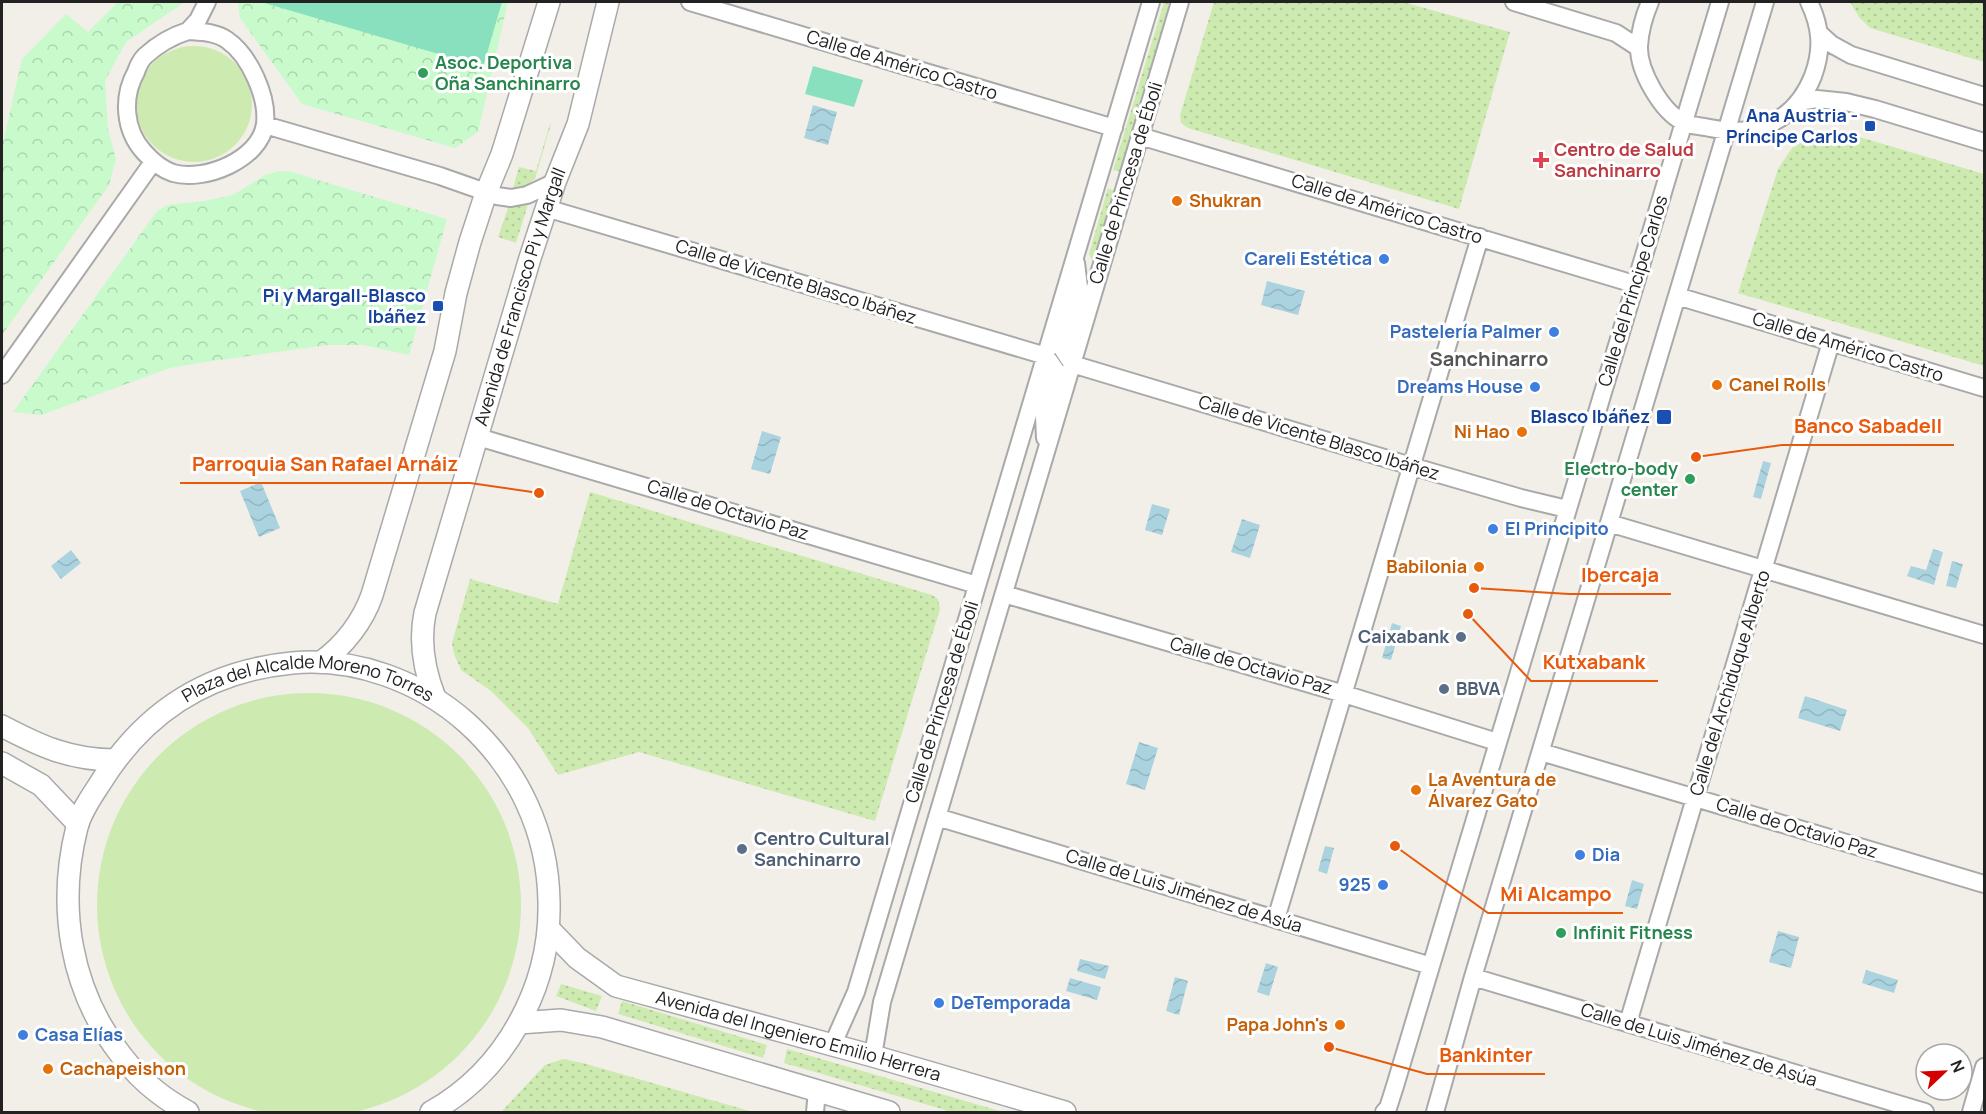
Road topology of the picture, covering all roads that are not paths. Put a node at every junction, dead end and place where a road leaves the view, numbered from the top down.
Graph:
1 (207, 2) edge
2 (549, 2) edge
3 (608, 2) edge
4 (690, 2) edge
5 (1151, 2) edge
6 (1180, 2) edge
7 (1514, 2) edge
8 (1650, 2) edge
9 (1720, 2) edge
10 (1765, 2) edge
11 (1809, 2) edge
12 (188, 32) junction
13 (1820, 34) junction
14 (1639, 48) junction
15 (1984, 96) edge
16 (1798, 102) junction
17 (1684, 122) junction
18 (265, 125) junction
19 (1114, 128) junction
20 (1727, 132) junction
21 (1140, 136) junction
22 (1984, 142) edge
23 (153, 162) junction
24 (555, 182) junction
25 (486, 193) junction
26 (546, 208) junction
27 (1480, 237) junction
28 (1075, 257) junction
29 (1635, 284) junction
30 (1677, 296) junction
31 (1831, 342) junction
32 (1046, 356) junction
33 (1072, 364) junction
34 (2, 375) edge
35 (1984, 388) edge
36 (478, 437) junction
37 (1045, 453) junction
38 (1411, 466) junction
39 (1567, 509) junction
40 (1609, 523) junction
41 (1763, 570) junction
42 (977, 585) junction
43 (1004, 594) junction
44 (1984, 634) edge
45 (321, 662) junction
46 (1344, 694) junction
47 (435, 698) junction
48 (2, 726) edge
49 (1497, 742) junction
50 (1541, 752) junction
51 (115, 760) junction
52 (2, 763) edge
53 (1695, 798) junction
54 (938, 817) junction
55 (78, 824) junction
56 (1984, 884) edge
57 (1276, 919) junction
58 (550, 930) junction
59 (1431, 966) junction
60 (1473, 977) junction
61 (519, 1023) junction
62 (1628, 1023) junction
63 (832, 1046) junction
64 (873, 1056) junction
65 (1984, 1067) edge
66 (817, 1091) junction
67 (853, 1107) edge
68 (188, 1113) edge
69 (431, 1113) edge
70 (815, 1113) edge
71 (889, 1113) edge
72 (1065, 1113) edge
73 (1384, 1113) edge
74 (1435, 1113) edge
75 (1925, 1113) edge
76 (1971, 1113) edge

1 - 12 street
2 - 25 street
3 - 24 street, Avenida de Francisco Pi y Margall
4 - 19 street, Calle de Américo Castro
5 - 19 street, Calle de Princesa de Éboli
6 - 21 street, Calle de Princesa de Éboli
7 - 14 street
8 - 14 street
9 - 17 street, Calle del Príncipe Carlos
10 - 20 street
11 - 13 street
12 - 18 street
12 - 23 street
13 - 15 street
13 - 16 street
14 - 17 street
16 - 20 street
16 - 22 street
17 - 20 street
17 - 29 street, Calle del Príncipe Carlos
18 - 23 street
18 - 25 street
19 - 28 street, Calle de Princesa de Éboli
20 - 30 street
21 - 27 street, Calle de Américo Castro
21 - 33 street, Calle de Princesa de Éboli
23 - 34 street
24 - 25 street
24 - 26 street, Avenida de Francisco Pi y Margall
25 - 45 street
26 - 32 street, Calle de Vicente Blasco Ibáñez
26 - 36 street, Avenida de Francisco Pi y Margall
27 - 29 street, Calle de Américo Castro
27 - 38 street
28 - 32 street, Calle de Princesa de Éboli
28 - 33 street, Calle de Princesa de Éboli
29 - 39 street, Calle del Príncipe Carlos
30 - 31 street, Calle de Américo Castro
30 - 40 street
31 - 35 street, Calle de Américo Castro
31 - 41 street, Calle del Archiduque Alberto
32 - 37 street, Calle de Princesa de Éboli
32 - 42 street, Calle de Princesa de Éboli
33 - 37 street, Calle de Princesa de Éboli
33 - 38 street, Calle de Vicente Blasco Ibáñez
36 - 42 street, Calle de Octavio Paz
36 - 47 street, Avenida de Francisco Pi y Margall
37 - 43 street, Calle de Princesa de Éboli
38 - 39 street, Calle de Vicente Blasco Ibáñez
38 - 46 street
39 - 49 street, Calle del Príncipe Carlos
40 - 41 street
40 - 50 street
41 - 44 street
41 - 53 street, Calle del Archiduque Alberto
42 - 63 street, Calle de Princesa de Éboli
43 - 46 street, Calle de Octavio Paz
43 - 54 street, Calle de Princesa de Éboli
45 - 47 street, Plaza del Alcalde Moreno Torres
45 - 51 street, Plaza del Alcalde Moreno Torres
46 - 49 street, Calle de Octavio Paz
46 - 57 street
47 - 58 street, Plaza del Alcalde Moreno Torres
48 - 51 street
49 - 59 street, Calle del Príncipe Carlos
50 - 53 street, Calle de Octavio Paz
50 - 60 street
51 - 55 street, Plaza del Alcalde Moreno Torres
52 - 55 street
53 - 56 street, Calle de Octavio Paz
53 - 62 street, Calle del Archiduque Alberto
54 - 57 street, Calle de Luis Jiménez de Asúa
54 - 64 street, Calle de Princesa de Éboli
55 - 68 street, Plaza del Alcalde Moreno Torres
57 - 59 street, Calle de Luis Jiménez de Asúa
58 - 61 street, Plaza del Alcalde Moreno Torres
58 - 63 street, Avenida del Ingeniero Emilio Herrera
59 - 73 street, Calle del Príncipe Carlos
60 - 62 street, Calle de Luis Jiménez de Asúa
60 - 74 street
61 - 66 street
61 - 69 street, Plaza del Alcalde Moreno Torres
62 - 75 street, Calle de Luis Jiménez de Asúa
63 - 64 street, Avenida del Ingeniero Emilio Herrera
64 - 72 street, Avenida del Ingeniero Emilio Herrera
65 - 76 street
66 - 67 street
66 - 70 street
67 - 71 street

